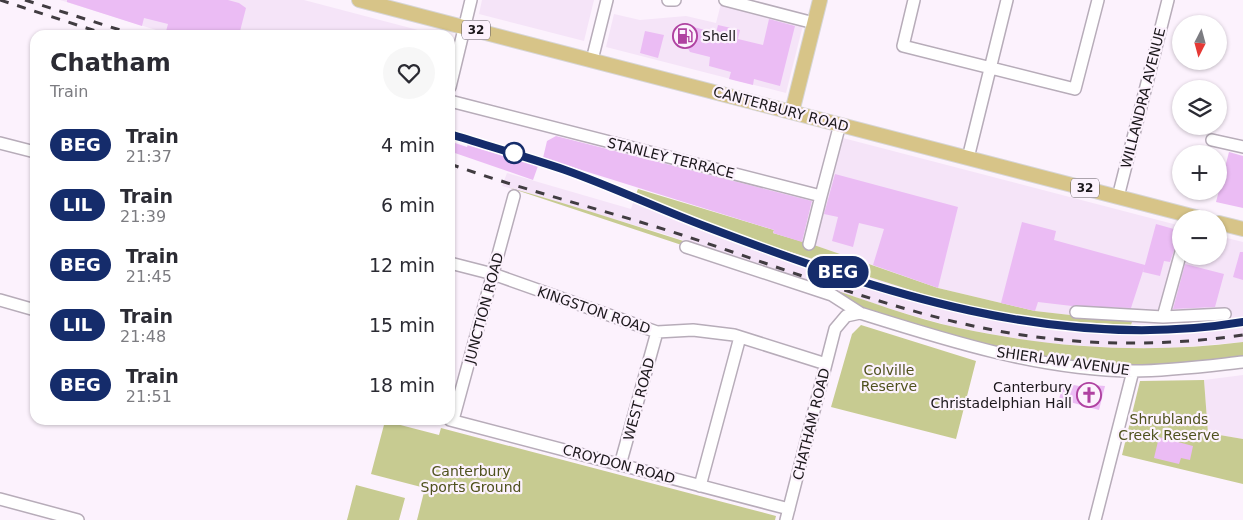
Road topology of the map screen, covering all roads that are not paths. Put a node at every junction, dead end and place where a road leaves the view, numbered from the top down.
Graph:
1 (359, 0) edge
2 (471, 0) edge
3 (607, 0) edge
4 (668, 0) edge
5 (675, 0) edge
6 (725, 0) edge
7 (820, 0) edge
8 (914, 0) edge
9 (1007, 0) edge
10 (1098, 0) edge
11 (1168, 0) edge
12 (814, 23) junction
13 (464, 27) junction
14 (592, 60) junction
15 (455, 66) edge
16 (990, 67) junction
17 (455, 102) edge
18 (792, 112) junction
19 (840, 124) junction
20 (1212, 140) dead end
21 (0, 143) edge
22 (1243, 147) edge
23 (30, 151) edge
24 (968, 158) junction
25 (514, 196) dead end
26 (821, 196) junction
27 (1118, 197) junction
28 (1172, 212) edge
29 (1227, 225) edge
30 (1243, 229) edge
31 (809, 244) dead end
32 (686, 247) dead end
33 (455, 264) edge
34 (1178, 265) edge
35 (493, 274) junction
36 (0, 300) edge
37 (30, 309) edge
38 (1076, 312) dead end
39 (860, 313) junction
40 (1225, 314) dead end
41 (1164, 317) junction
42 (657, 332) junction
43 (740, 337) junction
44 (1243, 362) edge
45 (826, 364) junction
46 (1133, 371) junction
47 (455, 406) edge
48 (455, 421) edge
49 (620, 465) junction
50 (700, 486) junction
51 (0, 499) edge
52 (787, 514) edge
53 (78, 520) edge
54 (1095, 520) edge

1 - 13 main road, CANTERBURY ROAD / 32
2 - 13 street
3 - 14 street
4 - 5 street
6 - 12 street
7 - 12 main road
8 - 16 street
9 - 16 street
10 - 16 street
11 - 27 street, WILLANDRA AVENUE
12 - 18 main road
13 - 14 main road, CANTERBURY ROAD / 32
13 - 15 street
14 - 18 main road, CANTERBURY ROAD / 32
16 - 24 street
17 - 26 street, STANLEY TERRACE
18 - 19 main road, CANTERBURY ROAD / 32
19 - 24 main road, CANTERBURY ROAD / 32
19 - 26 street
20 - 22 street
21 - 23 street
24 - 27 main road, CANTERBURY ROAD / 32
25 - 35 street, JUNCTION ROAD
26 - 31 street
27 - 28 main road, CANTERBURY ROAD / 32
29 - 30 main road
32 - 39 street, SHIERLAW AVENUE
33 - 35 street, KINGSTON ROAD
34 - 41 street
35 - 42 street, KINGSTON ROAD
35 - 47 street, JUNCTION ROAD
36 - 37 street
38 - 41 street
39 - 45 street, CHATHAM ROAD
39 - 46 street, SHIERLAW AVENUE
40 - 41 street
42 - 43 street, KINGSTON ROAD
42 - 49 street, WEST ROAD
43 - 45 street, KINGSTON ROAD
43 - 50 street
44 - 46 street, SHIERLAW AVENUE
45 - 52 street, CHATHAM ROAD
46 - 54 street
48 - 49 street, CROYDON ROAD
49 - 50 street, CROYDON ROAD
50 - 52 street, CROYDON ROAD
51 - 53 street

